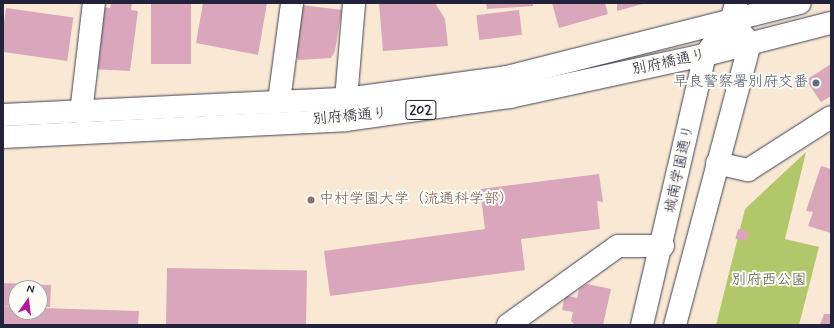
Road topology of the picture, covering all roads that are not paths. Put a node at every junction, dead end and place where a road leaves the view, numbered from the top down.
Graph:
1 (94, 3) edge
2 (292, 3) edge
3 (354, 3) edge
4 (800, 3) edge
5 (734, 12) edge
6 (831, 23) edge
7 (750, 43) junction
8 (705, 55) junction
9 (346, 98) junction
10 (279, 101) junction
11 (81, 114) junction
12 (3, 115) edge
13 (831, 117) edge
14 (3, 137) edge
15 (717, 163) junction
16 (663, 246) junction
17 (508, 325) edge
18 (642, 325) edge
19 (675, 325) edge

1 - 11 main road
2 - 10 main road
3 - 9 main road
4 - 5 main road, 別府橋通り / 202
5 - 7 main road
5 - 8 main road, 城南学園通り
5 - 9 main road, 別府橋通り / 202
6 - 7 main road, 別府橋通り / 202
7 - 8 main road, 別府橋通り / 202
7 - 15 main road
8 - 14 main road, 別府橋通り / 202
8 - 16 main road, 城南学園通り
9 - 10 main road, 別府橋通り / 202
10 - 11 main road, 別府橋通り / 202
11 - 12 main road, 別府橋通り / 202
13 - 15 main road
15 - 19 main road
16 - 17 main road
16 - 18 main road, 城南学園通り

